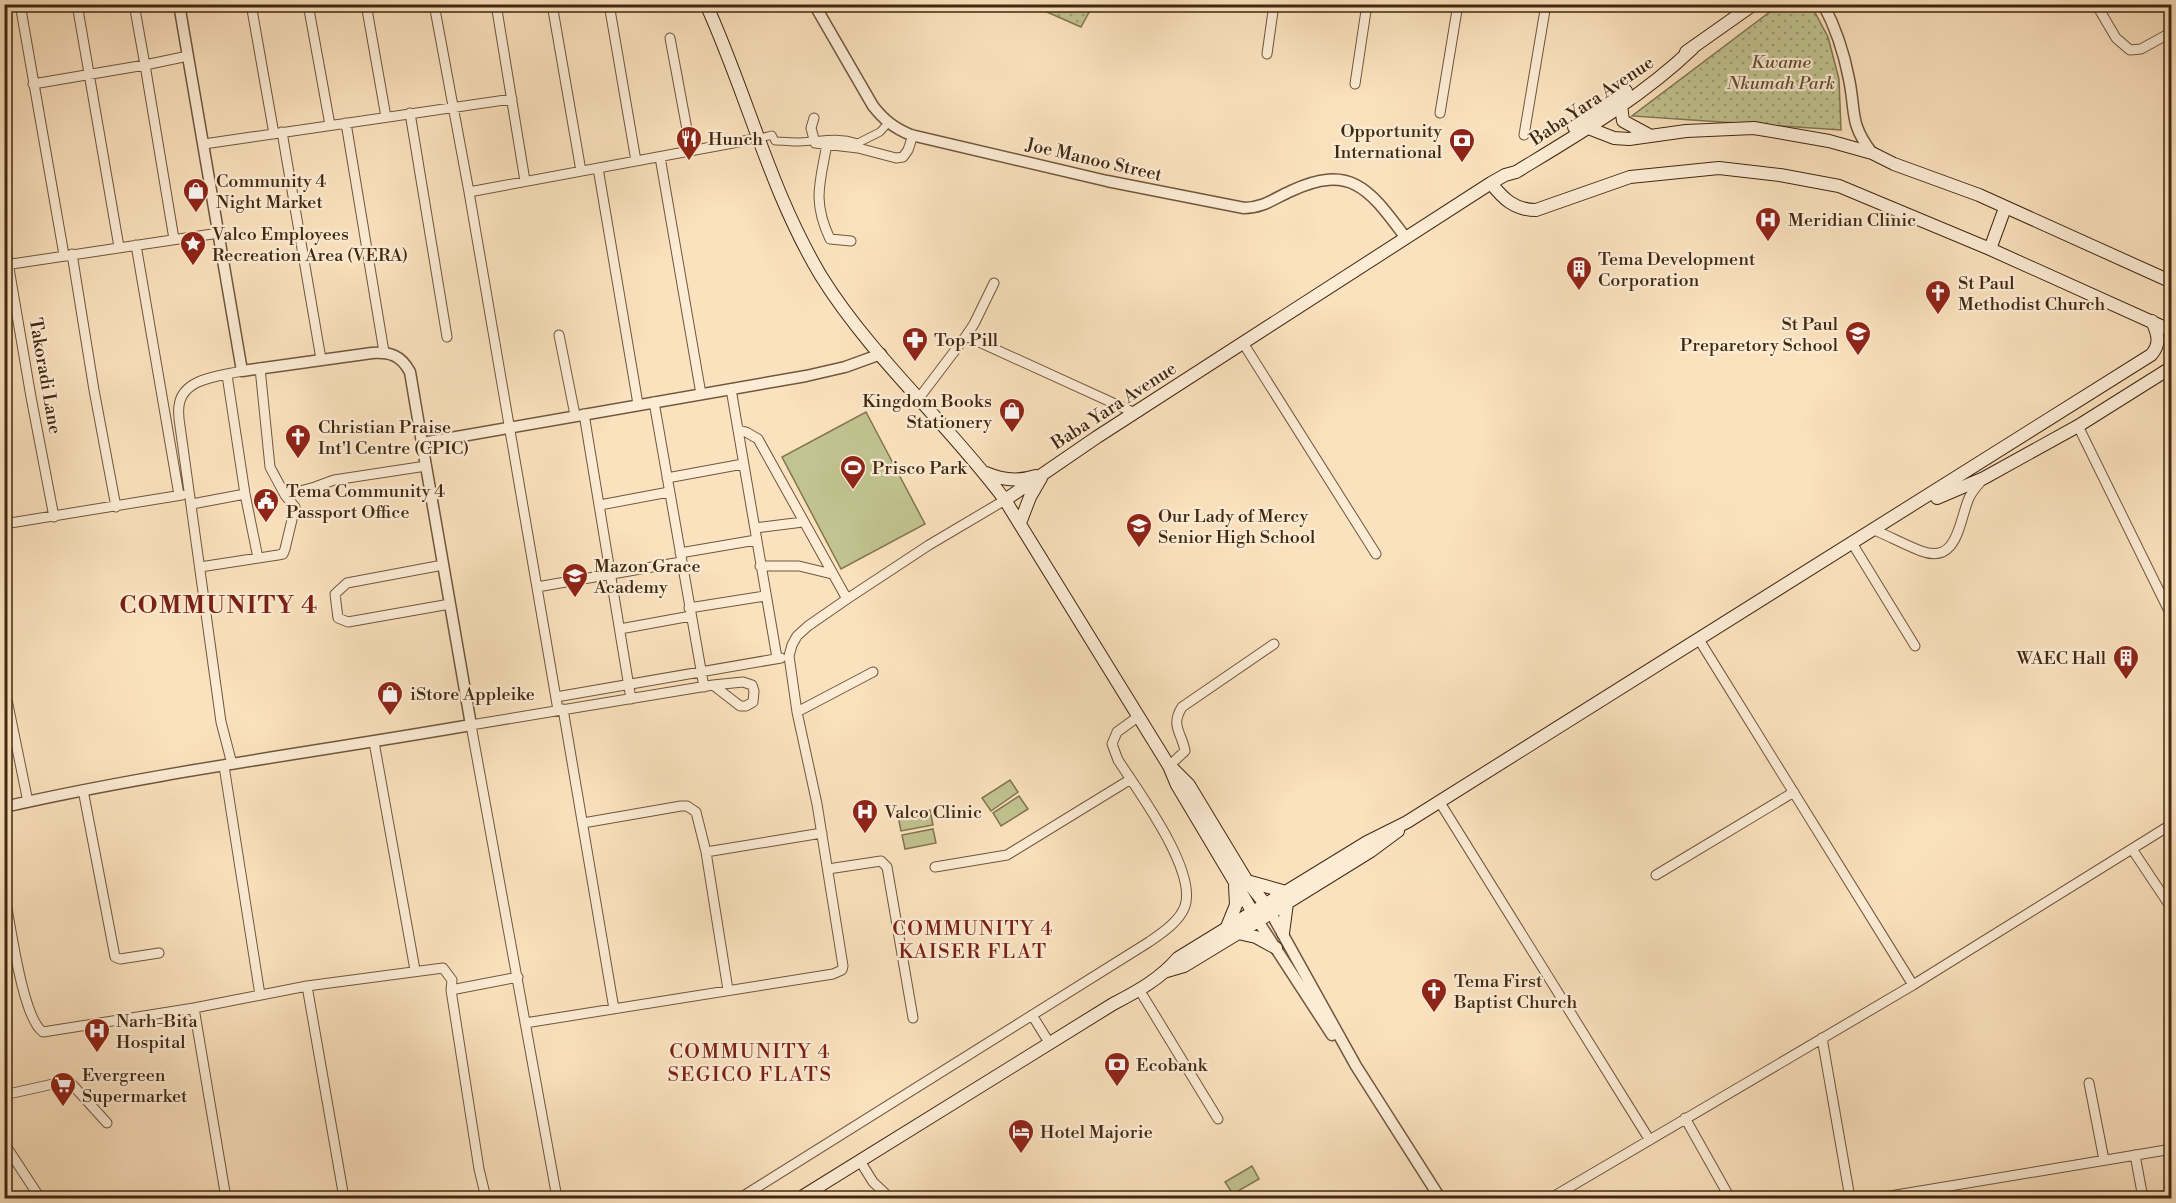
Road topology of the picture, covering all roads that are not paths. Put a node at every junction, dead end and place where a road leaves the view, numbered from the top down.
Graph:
1 (20, 4) edge
2 (77, 4) edge
3 (134, 4) edge
4 (179, 4) edge
5 (250, 4) edge
6 (308, 4) edge
7 (366, 4) edge
8 (434, 4) edge
9 (496, 4) edge
10 (552, 4) edge
11 (609, 4) edge
12 (706, 4) edge
13 (814, 4) edge
14 (1274, 4) edge
15 (1367, 4) edge
16 (1458, 4) edge
17 (1546, 4) edge
18 (1754, 4) edge
19 (1823, 4) edge
20 (2096, 4) edge
21 (2172, 32) edge
22 (670, 38) dead end
23 (1693, 48) junction
24 (1267, 54) dead end
25 (188, 56) junction
26 (145, 65) junction
27 (89, 75) junction
28 (33, 84) junction
29 (1355, 84) dead end
30 (512, 99) junction
31 (1621, 105) junction
32 (453, 107) junction
33 (410, 113) junction
34 (1440, 113) dead end
35 (386, 117) junction
36 (813, 118) dead end
37 (346, 123) junction
38 (888, 123) junction
39 (330, 125) junction
40 (1583, 126) junction
41 (278, 133) junction
42 (913, 135) junction
43 (1524, 135) dead end
44 (1648, 135) junction
45 (759, 138) junction
46 (813, 139) junction
47 (204, 144) junction
48 (827, 144) junction
49 (691, 151) junction
50 (1872, 153) junction
51 (660, 157) junction
52 (636, 161) junction
53 (598, 168) junction
54 (580, 171) junction
55 (525, 182) junction
56 (1491, 183) junction
57 (469, 192) junction
58 (2005, 208) junction
59 (219, 233) junction
60 (1406, 238) junction
61 (4, 239) edge
62 (174, 239) junction
63 (851, 241) dead end
64 (136, 244) junction
65 (119, 247) junction
66 (1990, 249) junction
67 (68, 255) junction
68 (7, 265) edge
69 (2172, 282) edge
70 (994, 283) dead end
71 (2152, 321) junction
72 (2172, 331) edge
73 (560, 334) dead end
74 (966, 336) junction
75 (447, 337) dead end
76 (1243, 343) junction
77 (384, 352) junction
78 (881, 354) junction
79 (321, 359) junction
80 (260, 368) junction
81 (2171, 368) edge
82 (242, 371) junction
83 (226, 375) junction
84 (731, 389) junction
85 (701, 394) junction
86 (920, 398) junction
87 (654, 402) junction
88 (638, 404) junction
89 (1135, 413) junction
90 (579, 414) junction
91 (509, 426) junction
92 (2078, 426) junction
93 (738, 430) junction
94 (422, 443) junction
95 (743, 464) junction
96 (426, 466) junction
97 (985, 472) junction
98 (1044, 473) junction
99 (667, 478) junction
100 (1984, 478) junction
101 (669, 492) junction
102 (245, 494) junction
103 (179, 495) junction
104 (285, 495) junction
105 (191, 499) junction
106 (1005, 500) junction
107 (600, 505) junction
108 (116, 507) junction
109 (54, 517) junction
110 (1892, 518) junction
111 (803, 522) junction
112 (1020, 523) junction
113 (4, 524) edge
114 (755, 528) junction
115 (1874, 530) junction
116 (756, 540) junction
117 (1852, 543) junction
118 (1376, 554) dead end
119 (681, 557) junction
120 (258, 558) junction
121 (443, 565) junction
122 (760, 566) junction
123 (200, 567) junction
124 (611, 574) junction
125 (832, 574) junction
126 (537, 587) junction
127 (765, 596) junction
128 (847, 599) junction
129 (450, 604) junction
130 (690, 612) junction
131 (2172, 616) edge
132 (620, 629) junction
133 (1698, 638) junction
134 (1274, 644) dead end
135 (1915, 646) dead end
136 (789, 656) junction
137 (777, 658) junction
138 (873, 672) dead end
139 (701, 673) junction
140 (4, 685) edge
141 (629, 686) junction
142 (556, 697) junction
143 (631, 699) junction
144 (560, 710) junction
145 (797, 712) junction
146 (1138, 716) junction
147 (471, 725) junction
148 (374, 742) junction
149 (228, 765) junction
150 (1169, 766) junction
151 (1131, 779) junction
152 (83, 790) junction
153 (1794, 792) junction
154 (1439, 801) junction
155 (27, 802) junction
156 (4, 807) edge
157 (583, 823) junction
158 (2172, 824) edge
159 (822, 833) junction
160 (2132, 849) junction
161 (706, 852) junction
162 (935, 867) dead end
163 (828, 869) junction
164 (1656, 875) dead end
165 (1241, 883) junction
166 (4, 892) edge
167 (1287, 898) junction
168 (1268, 908) junction
169 (2172, 909) edge
170 (1255, 916) junction
171 (1233, 930) junction
172 (1283, 933) junction
173 (1276, 948) junction
174 (159, 953) dead end
175 (415, 970) junction
176 (518, 977) junction
177 (1913, 985) junction
178 (307, 987) junction
179 (451, 990) junction
180 (728, 990) junction
181 (1140, 991) junction
182 (260, 995) junction
183 (194, 1008) junction
184 (614, 1009) junction
185 (1032, 1015) junction
186 (913, 1018) dead end
187 (525, 1023) junction
188 (1822, 1038) junction
189 (1050, 1044) junction
190 (1356, 1066) junction
191 (2090, 1083) dead end
192 (4, 1095) edge
193 (1685, 1118) junction
194 (1218, 1119) dead end
195 (107, 1124) dead end
196 (1649, 1139) junction
197 (4, 1143) edge
198 (2172, 1149) edge
199 (2135, 1155) junction
200 (2104, 1160) junction
201 (860, 1161) junction
202 (39, 1198) edge
203 (226, 1198) edge
204 (344, 1198) edge
205 (486, 1198) edge
206 (557, 1198) edge
207 (740, 1198) edge
208 (800, 1198) edge
209 (890, 1198) edge
210 (1440, 1198) edge
211 (1551, 1198) edge
212 (1730, 1198) edge
213 (1850, 1198) edge
214 (1878, 1198) edge
215 (2143, 1198) edge

1 - 28 street
2 - 27 street
3 - 26 street
4 - 25 street
5 - 41 street
6 - 39 street
7 - 35 street
8 - 32 street
9 - 30 street
10 - 54 street
11 - 52 street
12 - 45 main road
13 - 38 street, Joe Manoo Street
14 - 24 street
15 - 29 street
16 - 34 street
17 - 43 street
18 - 23 main road, Baba Yara Avenue
19 - 50 street
20 - 21 street
22 - 49 street
23 - 31 main road, Baba Yara Avenue
23 - 40 main road, Baba Yara Avenue
25 - 26 street
25 - 47 street
26 - 27 street
26 - 62 street
27 - 28 street
27 - 65 street
28 - 67 street
30 - 32 street
30 - 55 street
31 - 40 main road, Baba Yara Avenue
31 - 44 main road
32 - 33 street
32 - 57 street
33 - 35 street
33 - 75 street
35 - 37 street
36 - 46 street
37 - 39 street
37 - 77 street
38 - 42 street, Joe Manoo Street
38 - 46 street
39 - 41 street
40 - 44 main road
40 - 56 main road, Baba Yara Avenue
41 - 47 street
41 - 79 street
42 - 48 street
42 - 60 street, Joe Manoo Street
44 - 50 main road
45 - 46 street
45 - 49 street
45 - 78 main road
46 - 48 street
47 - 59 street
48 - 63 street
49 - 51 street
50 - 58 main road
51 - 52 street
51 - 85 street
52 - 53 street
53 - 54 street
53 - 88 street
54 - 55 street
55 - 57 street
56 - 60 main road, Baba Yara Avenue
56 - 66 main road
57 - 91 street
58 - 66 main road
58 - 69 main road
59 - 62 street
59 - 82 street
60 - 76 main road, Baba Yara Avenue
61 - 68 street, Takoradi Lane
62 - 64 street
64 - 65 street
64 - 103 street
65 - 67 street
66 - 71 main road
67 - 68 street
67 - 108 street
68 - 109 street, Takoradi Lane
70 - 74 street
71 - 72 main road
71 - 110 main road
73 - 90 street
74 - 86 street
74 - 89 street
76 - 89 main road, Baba Yara Avenue
76 - 118 street
77 - 79 street
77 - 94 street
78 - 84 street
78 - 86 main road
79 - 80 street
80 - 82 street
80 - 104 street
81 - 92 main road
82 - 83 street
83 - 102 street
83 - 105 street
84 - 85 street
84 - 93 street
85 - 87 street
86 - 97 main road
87 - 88 street
87 - 99 street
88 - 90 street
89 - 98 main road, Baba Yara Avenue
90 - 91 street
90 - 107 street
91 - 94 street
91 - 126 street
92 - 100 main road
92 - 131 street
93 - 95 street
93 - 111 street
94 - 96 street
95 - 99 street
95 - 114 street
96 - 104 street
96 - 121 street
97 - 98 main road
97 - 106 main road
98 - 106 main road, Baba Yara Avenue
98 - 112 main road
99 - 101 street
100 - 110 main road
100 - 115 street
101 - 107 street
101 - 119 street
102 - 105 street
102 - 120 street
103 - 105 street
103 - 108 street
104 - 120 street
105 - 123 street
106 - 112 main road
106 - 128 street
107 - 124 street
108 - 109 street
109 - 113 street
110 - 115 main road
111 - 114 street
111 - 125 street
112 - 146 main road
114 - 116 street
115 - 117 main road
116 - 119 street
116 - 122 street
117 - 133 main road
117 - 135 street
119 - 124 street
119 - 130 street
120 - 123 street
121 - 129 street
121 - 129 street
122 - 125 street
122 - 127 street
123 - 149 street
124 - 126 street
124 - 132 street
125 - 128 street
126 - 142 street
127 - 130 street
127 - 137 street
128 - 136 street
129 - 147 street
130 - 132 street
130 - 139 street
132 - 141 street
133 - 153 street
133 - 154 main road
134 - 150 street
136 - 137 street
136 - 145 street
137 - 139 street
138 - 145 street
139 - 141 street
139 - 143 street
140 - 155 street
141 - 142 street
141 - 143 street
142 - 144 street
143 - 144 street
144 - 147 street
144 - 157 street
145 - 159 street
146 - 150 main road
146 - 151 street
147 - 148 street
147 - 176 street
148 - 149 street
148 - 175 street
149 - 152 street
149 - 182 street
150 - 165 main road
151 - 162 street
151 - 185 street
152 - 155 street
152 - 174 street
153 - 164 street
153 - 177 street
154 - 167 main road
154 - 196 street
155 - 156 street
157 - 161 street
157 - 184 street
158 - 160 street
159 - 161 street
159 - 163 street
160 - 169 street
160 - 177 street
161 - 180 street
163 - 180 street
163 - 186 street
165 - 167 main road
165 - 168 main road
165 - 170 main road
165 - 171 main road
166 - 183 street
167 - 168 main road
167 - 172 main road
168 - 170 main road
168 - 172 street
170 - 171 main road
170 - 173 street
171 - 173 main road
171 - 181 main road
172 - 190 street
173 - 190 street
175 - 178 street
175 - 179 street
176 - 179 street
176 - 187 street
177 - 188 street
178 - 182 street
178 - 204 street
179 - 205 street
180 - 184 street
181 - 189 main road
181 - 194 street
182 - 183 street
183 - 203 street
184 - 187 street
185 - 189 street
185 - 207 street
187 - 206 street
188 - 193 street
188 - 213 street
189 - 201 main road
190 - 210 street
191 - 200 street
192 - 195 street
193 - 196 street
193 - 212 street
196 - 211 street
197 - 202 street
198 - 199 street
199 - 200 street
199 - 215 street
200 - 214 street
201 - 208 main road
201 - 209 street

